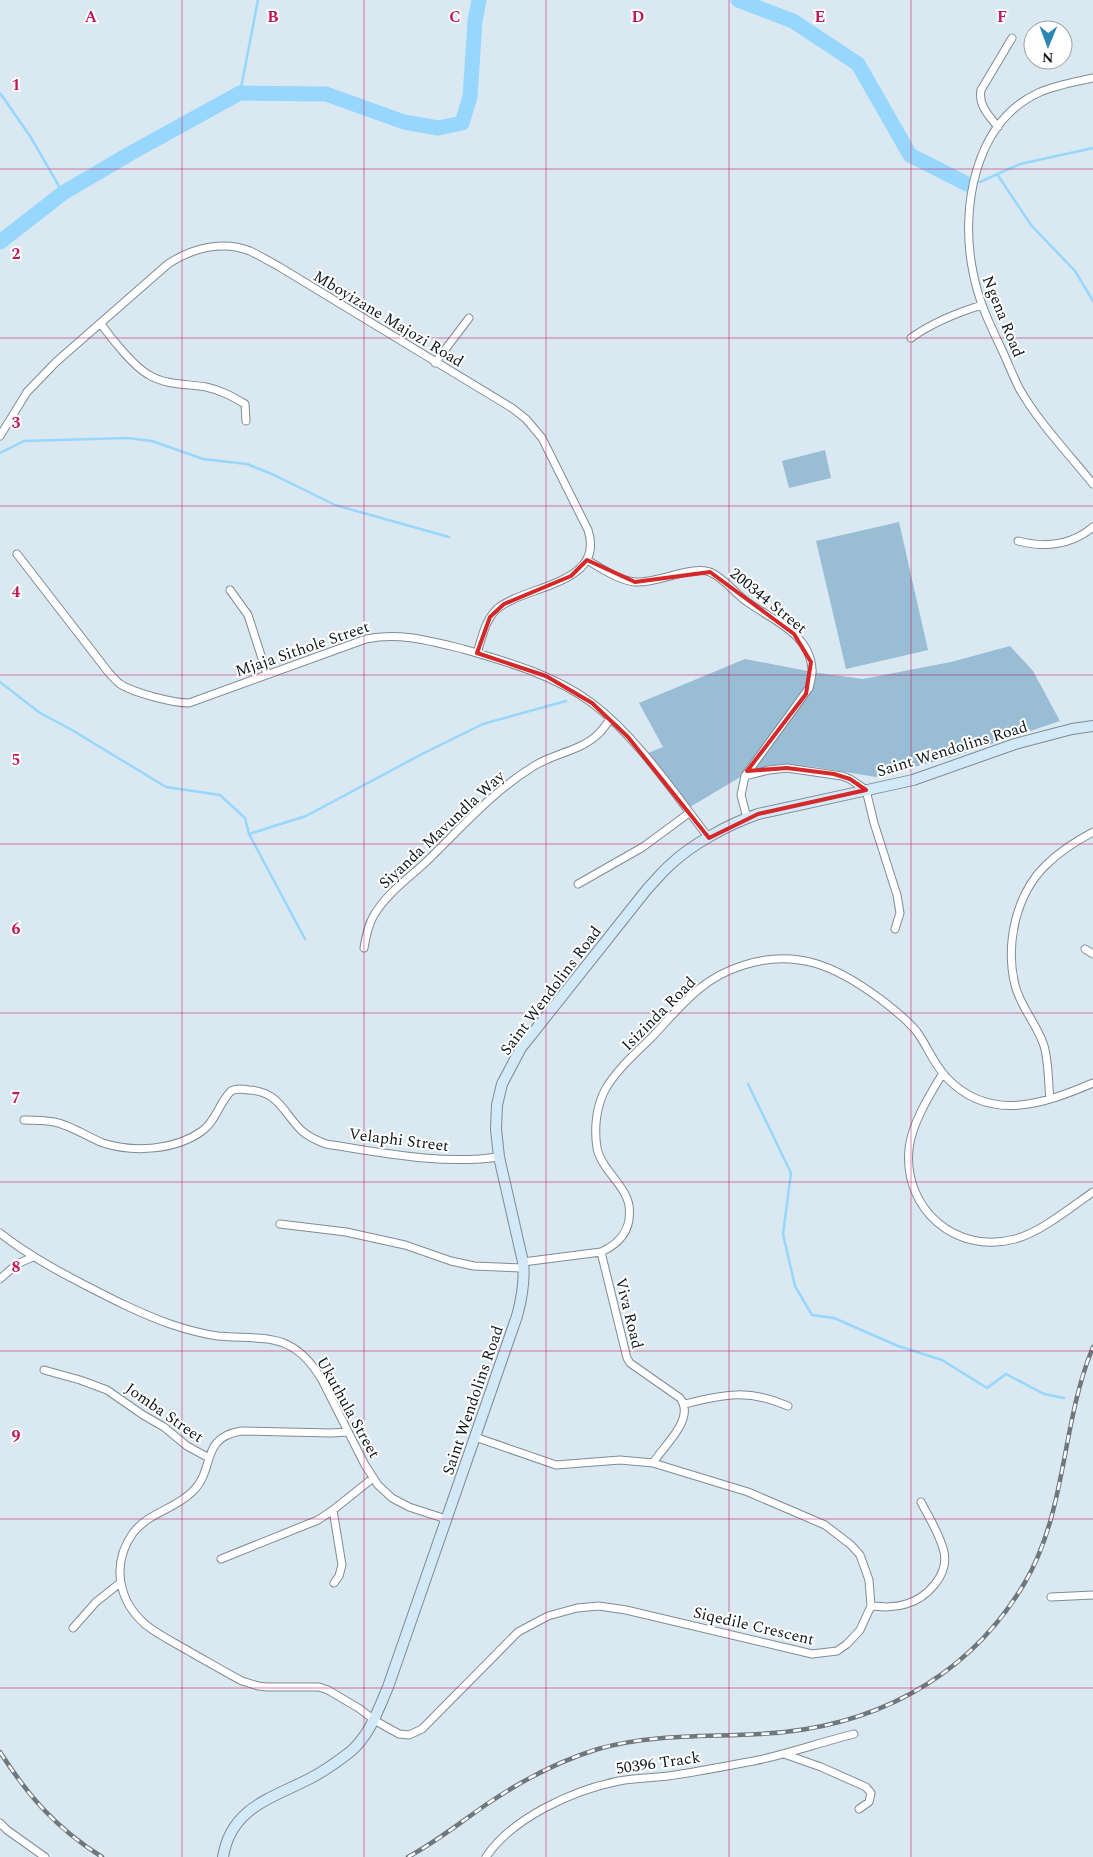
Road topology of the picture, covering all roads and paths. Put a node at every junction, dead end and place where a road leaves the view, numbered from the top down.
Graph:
1 (1012, 38) dead end
2 (1093, 78) edge
3 (998, 127) junction
4 (982, 305) junction
5 (469, 318) dead end
6 (101, 324) junction
7 (912, 338) dead end
8 (435, 363) junction
9 (246, 421) dead end
10 (0, 436) edge
11 (1093, 484) edge
12 (1093, 527) edge
13 (1018, 540) dead end
14 (17, 554) dead end
15 (587, 560) junction
16 (230, 590) dead end
17 (477, 653) junction
18 (267, 674) junction
19 (610, 719) junction
20 (1093, 726) edge
21 (745, 776) junction
22 (866, 790) junction
23 (689, 813) junction
24 (747, 818) junction
25 (1093, 832) edge
26 (709, 838) junction
27 (578, 884) dead end
28 (895, 929) dead end
29 (364, 948) dead end
30 (1085, 949) dead end
31 (1093, 954) edge
32 (943, 1073) junction
33 (1093, 1083) edge
34 (1050, 1099) junction
35 (24, 1120) dead end
36 (499, 1157) junction
37 (1093, 1192) edge
38 (280, 1224) dead end
39 (0, 1233) edge
40 (601, 1252) junction
41 (33, 1257) junction
42 (523, 1265) junction
43 (0, 1279) edge
44 (44, 1370) dead end
45 (685, 1404) junction
46 (788, 1406) dead end
47 (348, 1432) junction
48 (475, 1437) junction
49 (210, 1458) junction
50 (653, 1463) junction
51 (372, 1478) junction
52 (921, 1502) dead end
53 (333, 1510) junction
54 (446, 1520) junction
55 (220, 1559) dead end
56 (120, 1583) junction
57 (334, 1583) dead end
58 (1093, 1595) edge
59 (1051, 1597) dead end
60 (871, 1606) junction
61 (73, 1628) dead end
62 (374, 1720) junction
63 (854, 1734) dead end
64 (784, 1754) junction
65 (859, 1809) dead end
66 (0, 1822) edge
67 (45, 1857) edge
68 (223, 1857) edge
69 (486, 1857) edge

1 - 3 street
2 - 3 street, Ngena Road
3 - 4 street, Ngena Road
4 - 7 street
4 - 11 street, Ngena Road
5 - 8 street
6 - 8 street, Mboyizane Majozi Road
6 - 9 street
6 - 10 street, Mboyizane Majozi Road
8 - 15 street, Mboyizane Majozi Road
12 - 13 street
14 - 18 street, Mjaja Sithole Street
15 - 17 street
15 - 21 street, 200344 Street
16 - 18 street
17 - 18 street, Mjaja Sithole Street
17 - 19 street, Mjaja Sithole Street
19 - 23 street, Mjaja Sithole Street
19 - 29 street, Siyanda Mavundla Way
20 - 22 street, Saint Wendolins Road
21 - 22 street
21 - 24 street, 200344 Street
22 - 24 street, Saint Wendolins Road
22 - 28 street
23 - 26 street, Mjaja Sithole Street
23 - 27 street
24 - 26 street, Saint Wendolins Road
25 - 34 street
26 - 36 street, Saint Wendolins Road
30 - 31 street
32 - 34 street, Isizinda Road
32 - 37 street
32 - 40 street, Isizinda Road
33 - 34 street, Isizinda Road
35 - 36 street, Velaphi Street
36 - 42 street, Saint Wendolins Road
38 - 42 street
39 - 41 street, Ukuthula Street
40 - 42 street, Isizinda Road
40 - 45 street, Viva Road
41 - 43 street
41 - 47 street, Ukuthula Street
42 - 48 street, Saint Wendolins Road
44 - 49 street, Jomba Street
45 - 46 street
45 - 50 street
47 - 49 street, Jomba Street
47 - 51 street, Ukuthula Street
48 - 50 street, Siqedile Crescent
48 - 54 street, Saint Wendolins Road
49 - 56 street
50 - 60 street, Siqedile Crescent
51 - 53 street
51 - 54 street, Ukuthula Street
52 - 60 street
53 - 55 street
53 - 57 street
54 - 62 street, Saint Wendolins Road
56 - 61 street
56 - 62 street, Siqedile Crescent
58 - 59 street
60 - 62 street, Siqedile Crescent
62 - 68 street, Saint Wendolins Road
63 - 64 street, 50396 Track
64 - 65 street
64 - 69 street, 50396 Track
66 - 67 street

